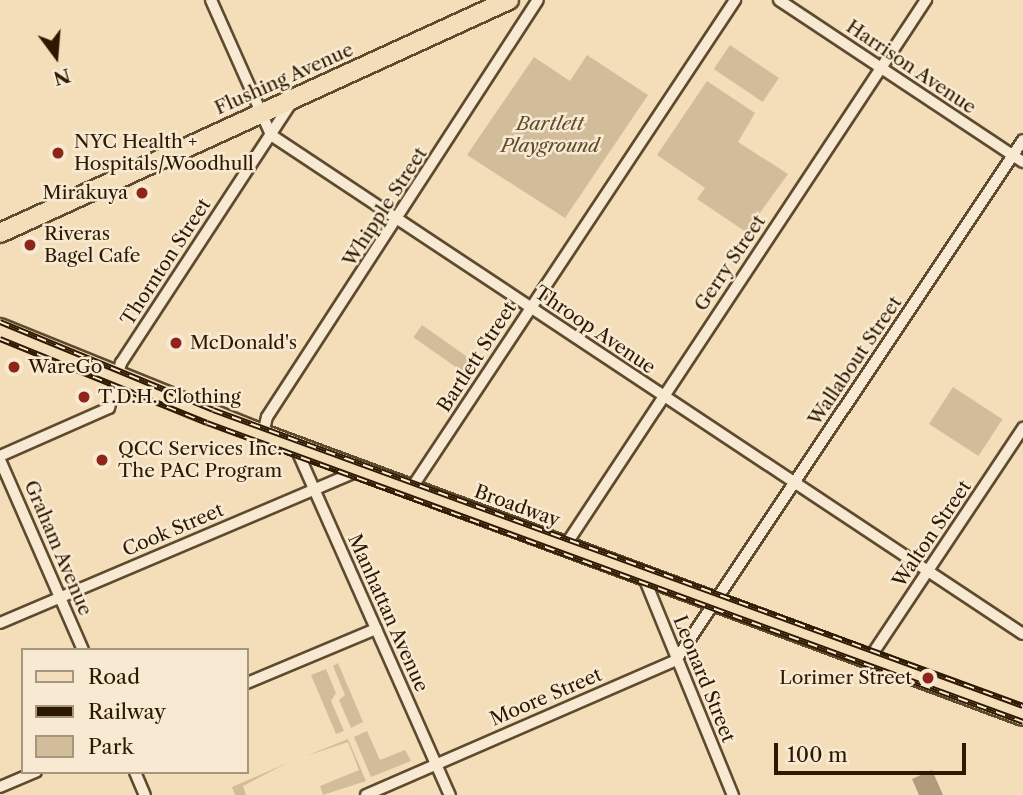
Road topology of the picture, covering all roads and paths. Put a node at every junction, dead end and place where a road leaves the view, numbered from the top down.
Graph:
1 (211, 0) edge
2 (509, 0) edge
3 (538, 0) edge
4 (735, 0) edge
5 (779, 0) edge
6 (926, 0) edge
7 (880, 68) junction
8 (295, 96) junction
9 (261, 112) junction
10 (271, 135) junction
11 (1023, 141) edge
12 (1013, 156) junction
13 (1023, 162) edge
14 (398, 220) junction
15 (0, 233) edge
16 (530, 308) junction
17 (0, 328) edge
18 (117, 379) junction
19 (662, 396) junction
20 (1023, 428) edge
21 (262, 434) junction
22 (295, 446) junction
23 (0, 458) edge
24 (360, 470) junction
25 (795, 483) junction
26 (314, 489) junction
27 (411, 489) junction
28 (565, 546) junction
29 (927, 572) junction
30 (643, 575) junction
31 (60, 596) junction
32 (716, 602) junction
33 (0, 623) edge
34 (376, 629) junction
35 (1023, 634) edge
36 (82, 648) edge
37 (869, 659) junction
38 (676, 660) junction
39 (248, 684) edge
40 (1023, 716) edge
41 (436, 763) junction
42 (31, 774) edge
43 (136, 774) edge
44 (0, 787) edge
45 (145, 795) edge
46 (366, 795) edge
47 (450, 795) edge
48 (733, 795) edge

1 - 9 street
2 - 8 main road, Flushing Avenue
3 - 14 street, Whipple Street
4 - 16 street, Bartlett Street
5 - 7 street, Harrison Avenue
6 - 7 street, Gerry Street
7 - 12 street, Harrison Avenue
7 - 19 street, Gerry Street
8 - 9 main road, Flushing Avenue
8 - 10 street, Thornton Street
9 - 10 street
9 - 15 main road, Flushing Avenue
10 - 14 street, Throop Avenue
10 - 18 street, Thornton Street
11 - 12 street, Wallabout Street
12 - 13 street, Harrison Avenue
12 - 25 street, Wallabout Street
14 - 16 street, Throop Avenue
14 - 21 street, Whipple Street
16 - 19 street, Throop Avenue
16 - 27 street, Bartlett Street
17 - 18 main road, Broadway
18 - 21 main road, Broadway
18 - 23 street, Thornton Street
19 - 25 street, Throop Avenue
19 - 28 street, Gerry Street
20 - 29 street, Walton Street
21 - 22 main road, Broadway
22 - 24 main road, Broadway
22 - 26 street, Manhattan Avenue
23 - 31 street, Graham Avenue
24 - 26 street, Cook Street
24 - 27 main road, Broadway
25 - 29 street, Throop Avenue
25 - 32 street, Wallabout Street
26 - 31 street, Cook Street
26 - 34 street, Manhattan Avenue
27 - 28 main road, Broadway
28 - 30 main road, Broadway
29 - 35 street, Throop Avenue
29 - 37 street, Walton Street
30 - 32 main road, Broadway
30 - 38 street, Leonard Street
31 - 33 street, Cook Street
31 - 36 street, Graham Avenue
32 - 37 main road, Broadway
32 - 38 street
34 - 39 street
34 - 41 street, Manhattan Avenue
37 - 40 main road, Broadway
38 - 41 street, Moore Street
38 - 48 street, Leonard Street
41 - 46 street, Moore Street
41 - 47 street, Manhattan Avenue
42 - 44 street
43 - 45 street

